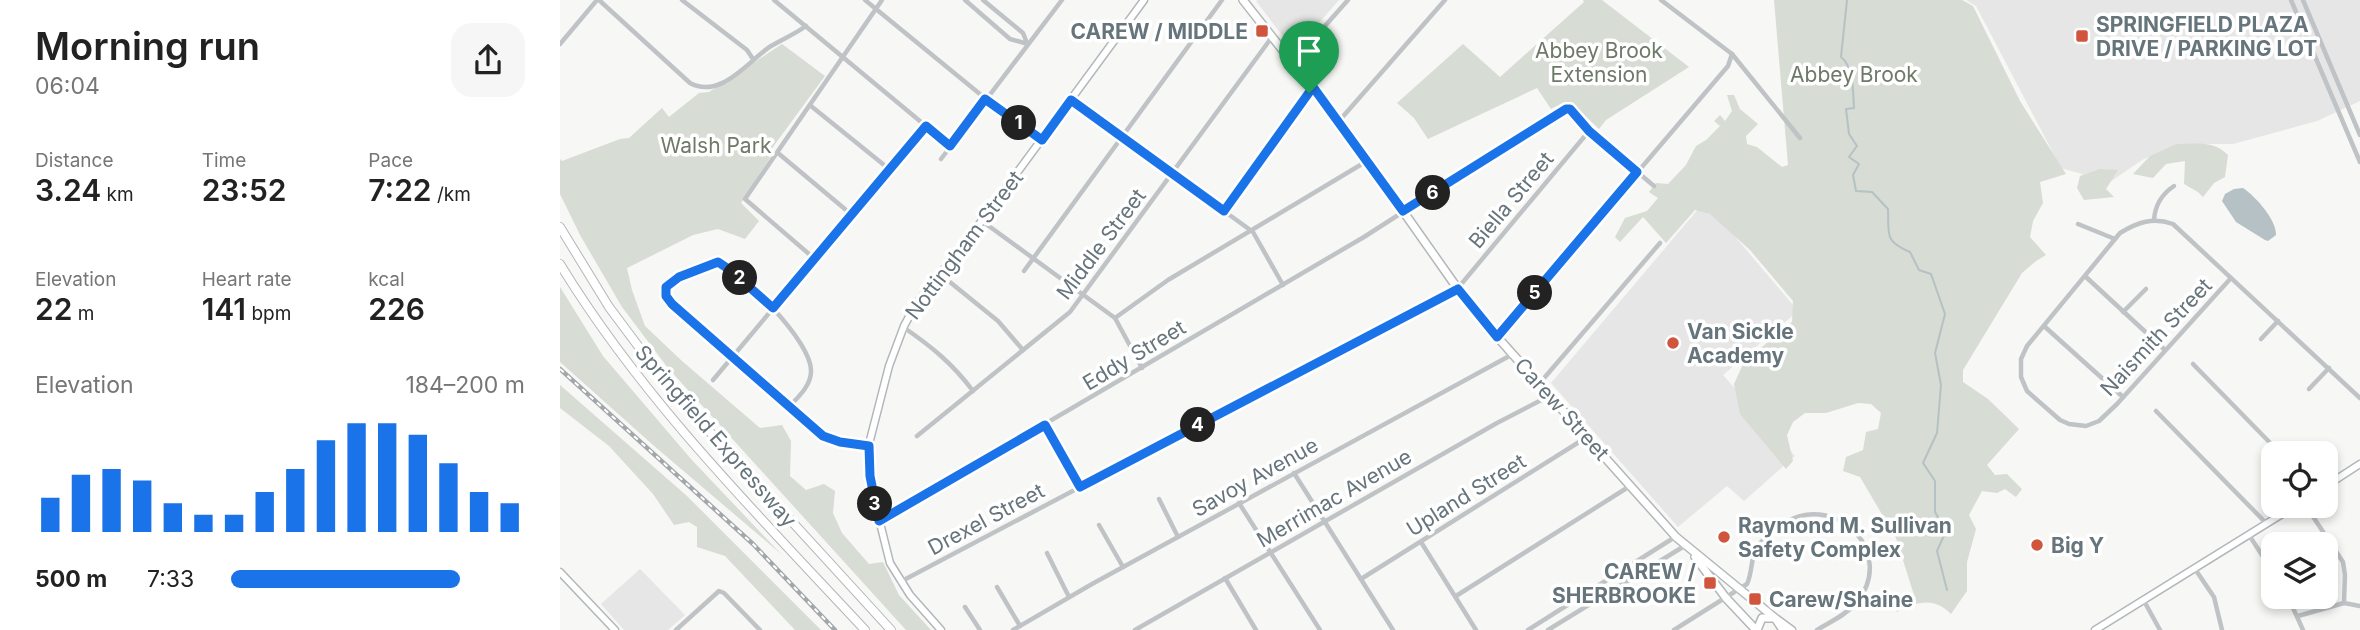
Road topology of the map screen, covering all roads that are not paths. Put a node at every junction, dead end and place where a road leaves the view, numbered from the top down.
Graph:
1 (598, 0) edge
2 (682, 0) edge
3 (774, 0) edge
4 (865, 0) edge
5 (882, 0) edge
6 (984, 0) edge
7 (1062, 0) edge
8 (1144, 0) edge
9 (1222, 0) edge
10 (1348, 0) edge
11 (1661, 0) edge
12 (2291, 0) edge
13 (2303, 0) edge
14 (967, 1) edge
15 (1245, 1) edge
16 (1443, 1) edge
17 (876, 9) junction
18 (976, 9) junction
19 (806, 26) junction
20 (1273, 37) junction
21 (560, 44) edge
22 (1028, 44) junction
23 (1731, 54) junction
24 (844, 57) junction
25 (752, 59) junction
26 (1293, 62) junction
27 (1313, 87) junction
28 (985, 99) junction
29 (1071, 100) junction
30 (811, 106) junction
31 (1339, 121) junction
32 (926, 126) junction
33 (1589, 131) junction
34 (2360, 134) edge
35 (1121, 136) junction
36 (2348, 137) junction
37 (1800, 138) dead end
38 (1042, 140) junction
39 (950, 146) junction
40 (778, 153) junction
41 (941, 159) dead end
42 (1367, 160) junction
43 (2360, 162) edge
44 (889, 169) junction
45 (1637, 172) junction
46 (1173, 174) junction
47 (1654, 186) dead end
48 (2175, 186) dead end
49 (1224, 211) junction
50 (1403, 211) junction
51 (852, 215) junction
52 (2154, 219) junction
53 (982, 221) junction
54 (2078, 224) dead end
55 (560, 228) edge
56 (1252, 230) junction
57 (2115, 239) junction
58 (1660, 243) dead end
59 (1032, 258) junction
60 (816, 260) junction
61 (560, 264) edge
62 (1024, 271) dead end
63 (940, 274) junction
64 (2085, 277) junction
65 (2231, 278) junction
66 (1283, 285) junction
67 (1458, 289) junction
68 (2146, 289) dead end
69 (1083, 297) junction
70 (773, 308) junction
71 (2123, 312) junction
72 (1115, 318) junction
73 (2278, 321) junction
74 (2043, 326) junction
75 (903, 327) junction
76 (1497, 337) junction
77 (2261, 339) dead end
78 (1023, 350) junction
79 (2165, 351) junction
80 (1513, 354) junction
81 (733, 357) junction
82 (2193, 364) dead end
83 (1142, 368) junction
84 (2329, 368) junction
85 (713, 380) dead end
86 (1539, 384) junction
87 (2309, 389) dead end
88 (973, 391) junction
89 (1550, 395) junction
90 (2123, 397) junction
91 (2360, 398) edge
92 (789, 407) junction
93 (2156, 411) dead end
94 (1045, 425) junction
95 (917, 436) dead end
96 (1587, 437) junction
97 (2268, 441) edge
98 (869, 446) junction
99 (2359, 467) edge
100 (1294, 473) junction
101 (2338, 479) edge
102 (1630, 486) junction
103 (1080, 487) junction
104 (1158, 499) dead end
105 (1239, 503) junction
106 (2276, 518) edge
107 (2314, 518) edge
108 (879, 521) junction
109 (1324, 522) junction
110 (2267, 524) junction
111 (1099, 525) dead end
112 (2249, 535) junction
113 (1178, 537) junction
114 (1676, 537) junction
115 (1421, 542) junction
116 (1686, 545) junction
117 (1047, 553) dead end
118 (1270, 553) junction
119 (2261, 554) edge
120 (1123, 567) junction
121 (2195, 569) junction
122 (560, 572) edge
123 (1225, 578) junction
124 (1362, 579) junction
125 (900, 582) junction
126 (997, 587) dead end
127 (1739, 590) junction
128 (1456, 596) junction
129 (1069, 597) junction
130 (1726, 598) junction
131 (2144, 601) junction
132 (2344, 603) junction
133 (2360, 606) edge
134 (965, 607) dead end
135 (2294, 609) edge
136 (2298, 616) junction
137 (1775, 618) junction
138 (1020, 626) junction
139 (2099, 629) edge
140 (615, 630) edge
141 (676, 630) edge
142 (760, 630) edge
143 (865, 630) edge
144 (891, 630) edge
145 (941, 630) edge
146 (980, 630) edge
147 (1013, 630) edge
148 (1135, 630) edge
149 (1256, 630) edge
150 (1320, 630) edge
151 (1393, 630) edge
152 (1476, 630) edge
153 (1528, 630) edge
154 (1548, 630) edge
155 (1674, 630) edge
156 (1756, 630) edge
157 (1783, 630) edge
158 (1792, 630) edge
159 (1817, 630) edge
160 (2160, 630) edge
161 (2222, 630) edge
162 (2303, 630) edge

1 - 21 street
1 - 25 street
2 - 25 street
3 - 19 street
4 - 17 street
5 - 17 street
6 - 18 street
6 - 22 street
7 - 22 street
8 - 29 street, Nottingham Street
9 - 35 street
10 - 26 street
11 - 23 street
12 - 36 street
13 - 34 street
14 - 18 street
15 - 20 main road, Carew Street
16 - 31 street
17 - 24 street
17 - 28 street
18 - 22 street
19 - 24 street
19 - 25 street
20 - 26 main road, Carew Street
20 - 46 street, Middle Street
22 - 28 street
23 - 37 street
23 - 45 street
24 - 30 street
24 - 32 street
26 - 27 main road, Carew Street
27 - 31 main road, Carew Street
27 - 49 street
28 - 38 street
28 - 39 street
29 - 35 street
29 - 38 street, Nottingham Street
30 - 40 street
30 - 44 street
31 - 42 main road, Carew Street
32 - 39 street
32 - 44 street
33 - 45 street
33 - 50 street, Eddy Street
33 - 67 street, Biella Street
34 - 36 street
35 - 46 street
35 - 59 street
36 - 43 street
38 - 53 street, Nottingham Street
39 - 41 street
40 - 51 street
40 - 60 street
42 - 50 main road, Carew Street
42 - 56 street
44 - 51 street
45 - 47 street
45 - 76 street
46 - 49 street
46 - 69 street, Middle Street
48 - 52 street
49 - 56 street
50 - 66 street, Eddy Street
50 - 67 main road, Carew Street
51 - 60 street
52 - 57 street, Naismith Street
52 - 65 street, Naismith Street
53 - 59 street
53 - 63 street, Nottingham Street
54 - 57 street
55 - 144 highway, Springfield Expressway
56 - 66 street
56 - 72 street
57 - 64 street, Naismith Street
58 - 86 street
59 - 62 street
59 - 69 street
60 - 70 street
61 - 143 highway, Springfield Expressway
63 - 75 street, Nottingham Street
63 - 78 street
64 - 71 street
64 - 74 street, Naismith Street
65 - 73 street, Naismith Street
65 - 79 street, Naismith Street
66 - 83 street, Eddy Street
67 - 76 main road, Carew Street
67 - 103 street, Drexel Street
68 - 71 street
69 - 72 street
69 - 78 street, Middle Street
70 - 81 street
70 - 81 street
70 - 92 street
71 - 79 street
72 - 83 street
73 - 77 street
73 - 84 street, Naismith Street
74 - 90 street
74 - 90 street, Naismith Street
75 - 88 street
75 - 98 street, Nottingham Street
76 - 80 main road, Carew Street
78 - 88 street, Middle Street
79 - 90 street, Naismith Street
80 - 86 main road, Carew Street
80 - 100 street, Savoy Avenue
81 - 85 street
81 - 92 street
82 - 97 street
83 - 94 street, Eddy Street
84 - 87 street
84 - 91 street, Naismith Street
86 - 89 main road, Carew Street
88 - 95 street, Middle Street
89 - 96 main road, Carew Street
89 - 109 street, Merrimac Avenue
92 - 98 street
93 - 110 street
94 - 103 street
94 - 108 street, Eddy Street
96 - 102 main road, Carew Street
96 - 115 street, Upland Street
98 - 108 street, Nottingham Street
99 - 101 street
100 - 105 street, Savoy Avenue
100 - 109 street
102 - 114 main road, Carew Street
102 - 128 street
103 - 125 street, Drexel Street
104 - 113 street
105 - 113 street, Savoy Avenue
105 - 118 street
106 - 110 street
107 - 132 street
108 - 125 street, Nottingham Street
109 - 118 street, Merrimac Avenue
109 - 124 street
110 - 112 street
111 - 120 street
112 - 119 street
112 - 121 street
113 - 120 street, Savoy Avenue
114 - 116 main road, Carew Street
114 - 153 street
115 - 124 street, Upland Street
115 - 128 street
116 - 127 main road, Carew Street
116 - 130 main road, Carew Street
116 - 154 street
117 - 129 street
118 - 123 street, Merrimac Avenue
118 - 150 street
120 - 129 street, Savoy Avenue
121 - 131 street
121 - 161 street
122 - 140 street
123 - 148 street, Merrimac Avenue
123 - 149 street
124 - 151 street
125 - 145 street, Nottingham Street
126 - 138 street
127 - 130 street
127 - 137 main road, Carew Street
127 - 159 street
128 - 152 street
129 - 138 street, Savoy Avenue
130 - 155 street
130 - 156 main road, Carew Street
131 - 139 street
131 - 160 street
132 - 133 street
132 - 136 street
134 - 146 street
135 - 136 street
136 - 162 street
137 - 156 main road
137 - 157 main road
137 - 158 street, Carew Street
138 - 147 street, Savoy Avenue
141 - 142 street

